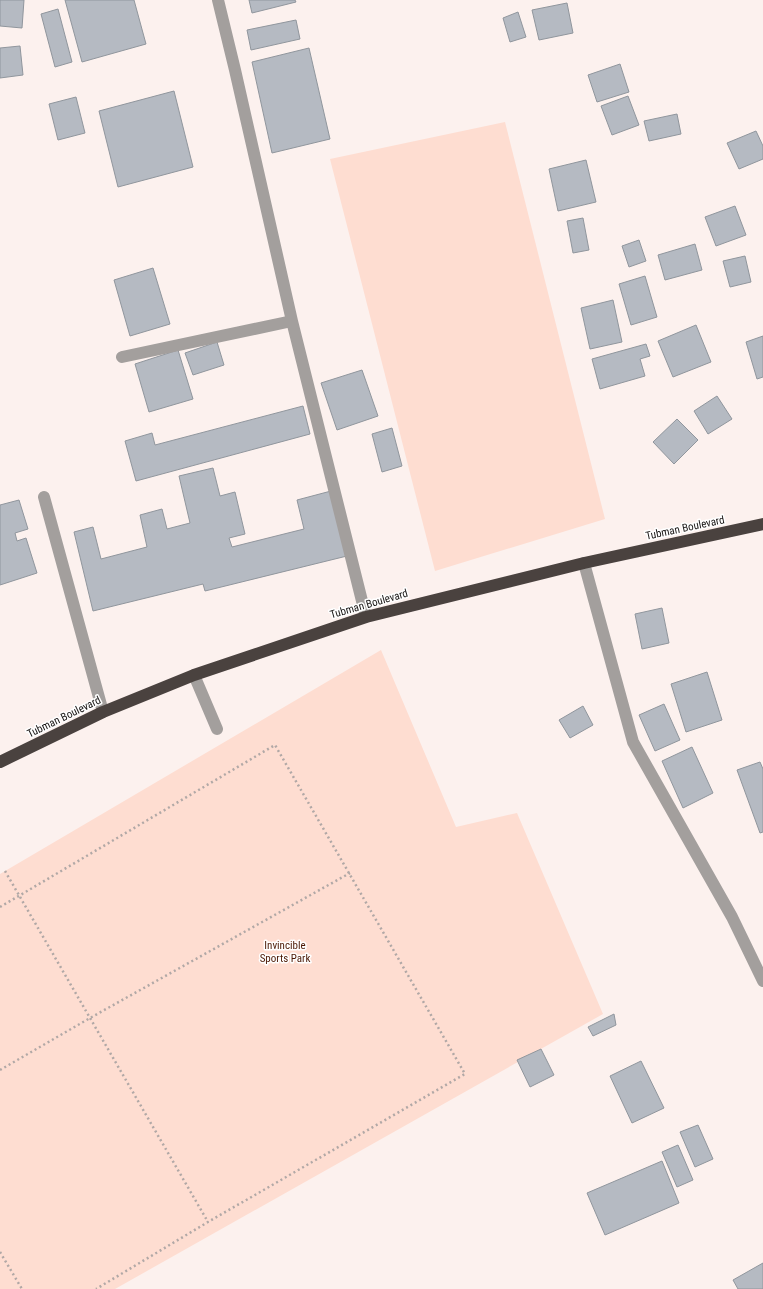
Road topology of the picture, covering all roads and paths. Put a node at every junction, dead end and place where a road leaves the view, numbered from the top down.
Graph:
1 (218, 0) edge
2 (292, 321) junction
3 (122, 357) dead end
4 (44, 497) dead end
5 (763, 524) edge
6 (584, 563) junction
7 (366, 617) junction
8 (194, 675) junction
9 (103, 712) junction
10 (217, 729) dead end
11 (0, 762) edge
12 (5, 871) dead end
13 (350, 873) junction
14 (19, 896) junction
15 (0, 906) edge
16 (763, 981) edge
17 (90, 1018) junction
18 (0, 1070) edge
19 (208, 1222) junction
20 (0, 1252) edge
21 (22, 1289) edge
22 (96, 1289) edge

1 - 2 street
2 - 3 street
2 - 7 street
4 - 9 street
5 - 6 highway, Tubman Boulevard
6 - 7 highway, Tubman Boulevard
6 - 16 street
7 - 8 highway, Tubman Boulevard
8 - 9 highway, Tubman Boulevard
8 - 10 street
9 - 11 highway, Tubman Boulevard
12 - 14 path
13 - 14 path
13 - 17 path
13 - 19 path
14 - 15 path
14 - 17 path
17 - 18 path
17 - 19 path
19 - 22 path
20 - 21 path

